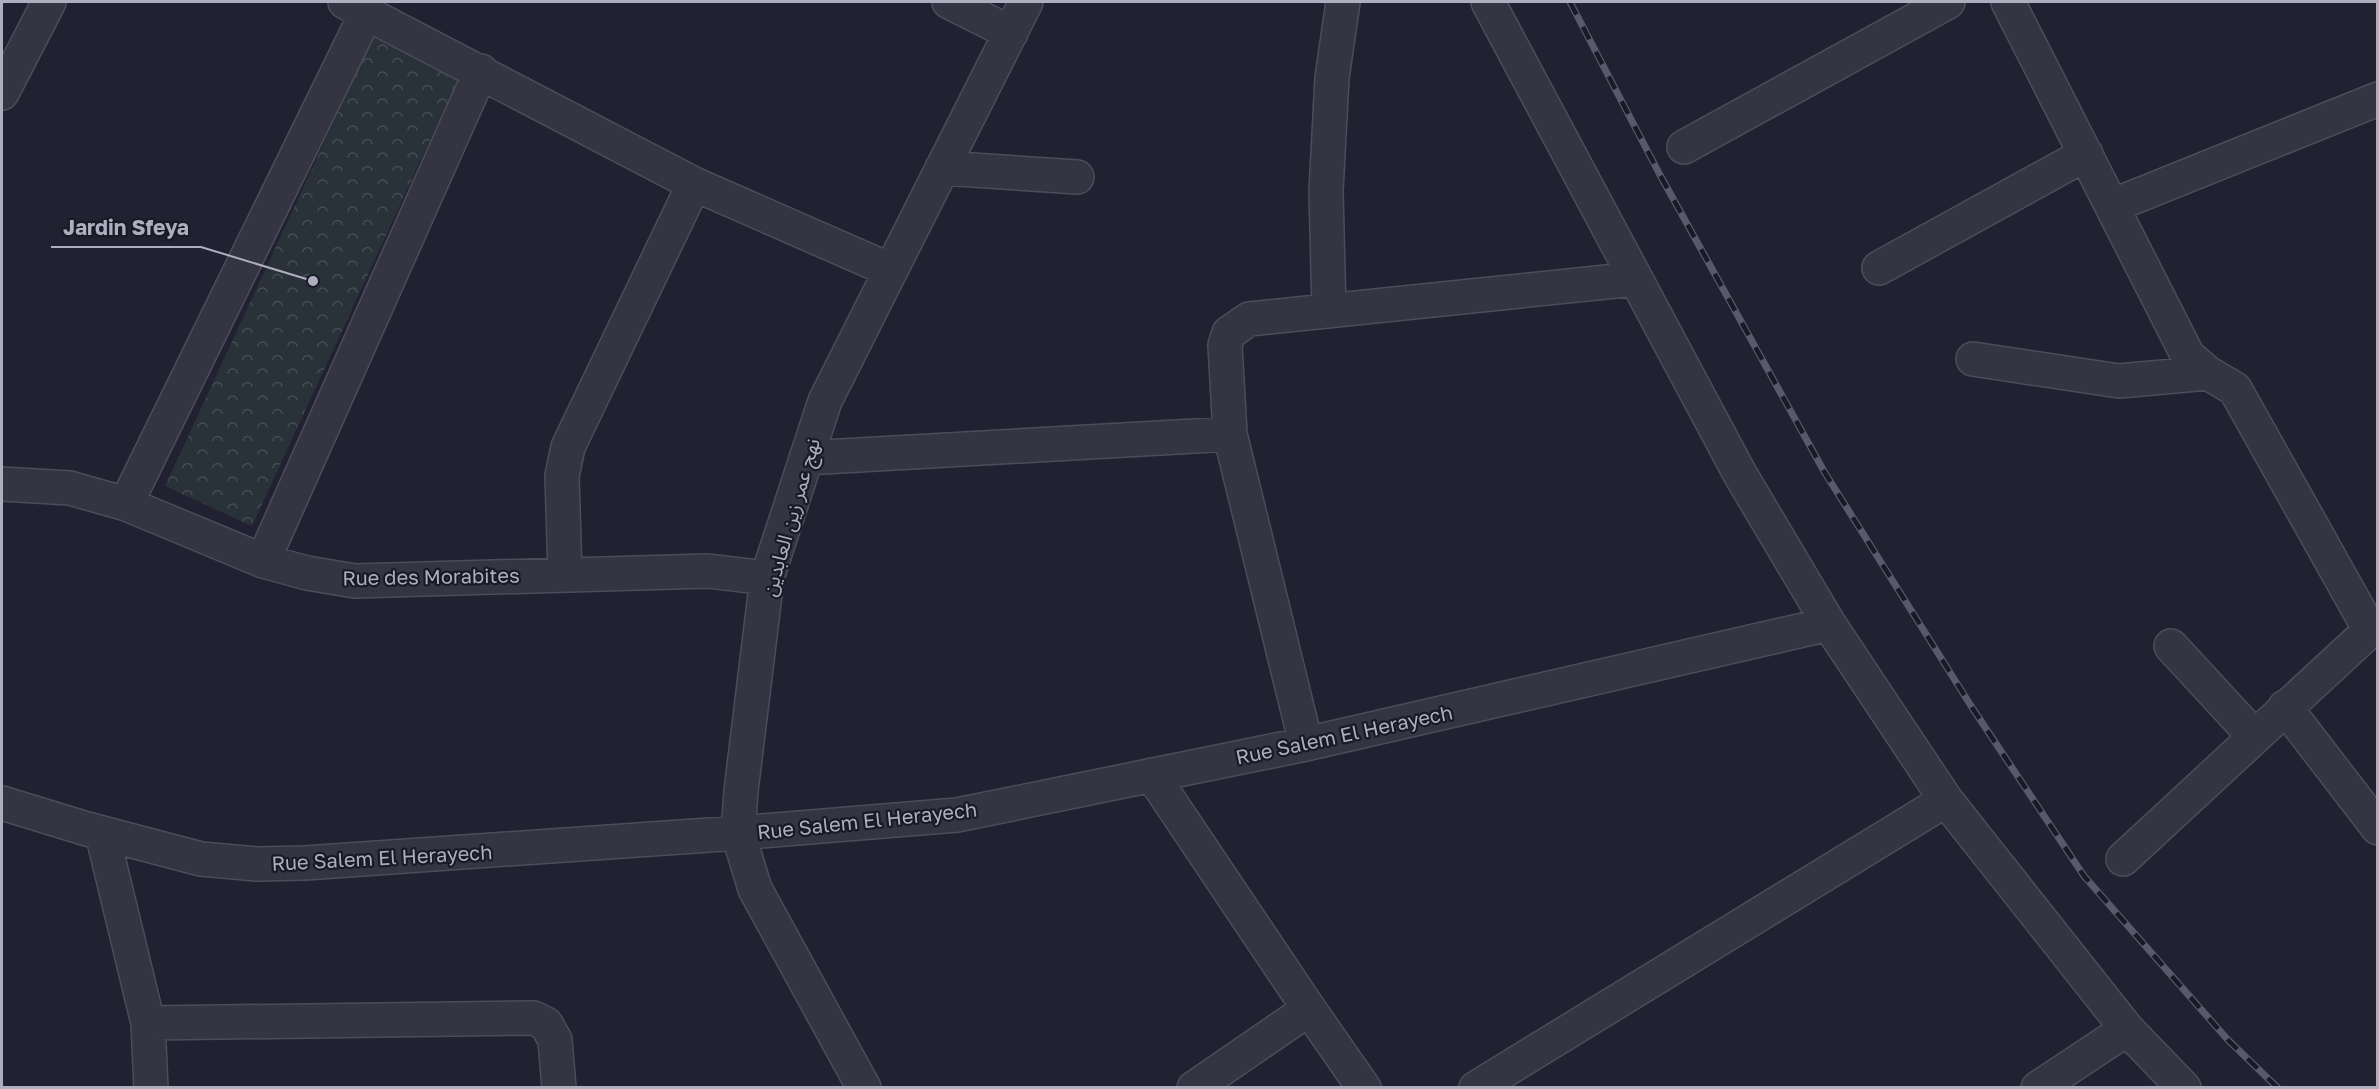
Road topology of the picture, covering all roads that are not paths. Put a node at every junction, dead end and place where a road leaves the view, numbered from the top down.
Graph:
1 (49, 2) edge
2 (949, 2) edge
3 (1026, 2) edge
4 (1343, 2) edge
5 (1488, 2) edge
6 (1948, 2) edge
7 (2008, 2) edge
8 (356, 7) edge
9 (1011, 33) junction
10 (481, 71) junction
11 (2, 93) edge
12 (2378, 99) edge
13 (1684, 147) dead end
14 (2086, 154) junction
15 (942, 168) junction
16 (1077, 177) dead end
17 (694, 184) junction
18 (2112, 206) junction
19 (1879, 268) dead end
20 (890, 270) junction
21 (1635, 279) junction
22 (1329, 311) junction
23 (1973, 359) dead end
24 (2208, 373) junction
25 (1230, 434) junction
26 (806, 458) junction
27 (2, 484) edge
28 (126, 504) junction
29 (262, 561) junction
30 (565, 574) junction
31 (767, 578) junction
32 (1829, 624) junction
33 (2374, 627) edge
34 (2171, 646) dead end
35 (2285, 707) junction
36 (2254, 736) junction
37 (1306, 744) junction
38 (1152, 775) junction
39 (1946, 800) junction
40 (2, 802) edge
41 (2378, 828) edge
42 (102, 833) junction
43 (738, 833) junction
44 (2123, 859) dead end
45 (1309, 1009) junction
46 (148, 1023) junction
47 (2127, 1029) junction
48 (151, 1088) edge
49 (559, 1088) edge
50 (864, 1088) edge
51 (1194, 1088) edge
52 (1364, 1088) edge
53 (1476, 1088) edge
54 (2038, 1088) edge
55 (2184, 1088) edge

1 - 11 street
2 - 9 street
3 - 9 street, نهج عمر زين العابدين
4 - 22 street
5 - 21 street
6 - 13 street
7 - 14 street
8 - 10 street
8 - 28 street
9 - 15 street, نهج عمر زين العابدين
10 - 17 street
10 - 29 street
12 - 18 street
14 - 18 street
14 - 19 street
15 - 16 street
15 - 20 street, نهج عمر زين العابدين
17 - 20 street
17 - 30 street
18 - 24 street
20 - 26 street, نهج عمر زين العابدين
21 - 22 street
21 - 32 street
22 - 25 street
23 - 24 street
24 - 33 street
25 - 26 street
25 - 37 street
26 - 31 street, نهج عمر زين العابدين
27 - 28 street, Rue des Morabites
28 - 29 street, Rue des Morabites
29 - 30 street, Rue des Morabites
30 - 31 street, Rue des Morabites
31 - 43 street, نهج عمر زين العابدين
32 - 37 street, Rue Salem El Herayech
32 - 39 street
33 - 35 street
34 - 36 street
35 - 36 street
35 - 41 street
36 - 44 street
37 - 38 street, Rue Salem El Herayech
38 - 43 street, Rue Salem El Herayech
38 - 45 street
39 - 47 street
39 - 53 street
40 - 42 street, Rue Salem El Herayech
42 - 43 street, Rue Salem El Herayech
42 - 46 street
43 - 50 street, نهج عمر زين العابدين
45 - 51 street
45 - 52 street
46 - 48 street
46 - 49 street
47 - 54 street
47 - 55 street

